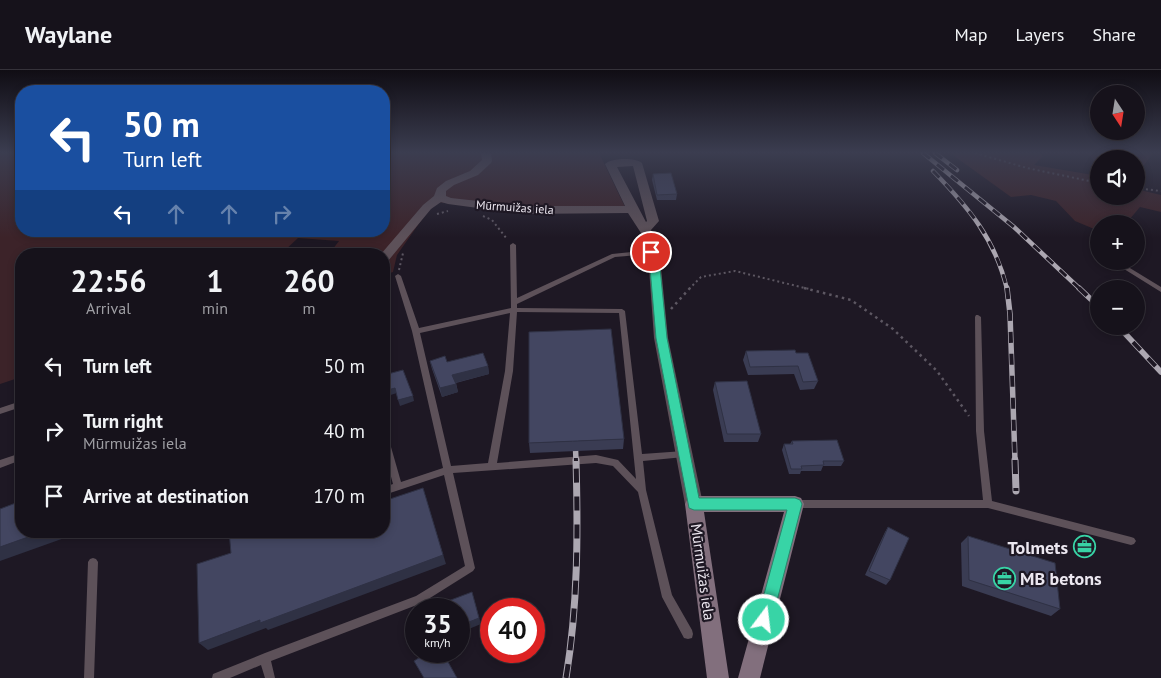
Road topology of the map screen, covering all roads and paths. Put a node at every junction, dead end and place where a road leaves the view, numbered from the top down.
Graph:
1 (454, 181) edge
2 (618, 181) edge
3 (642, 181) edge
4 (1145, 189) edge
5 (1161, 192) edge
6 (440, 198) junction
7 (632, 209) junction
8 (454, 210) dead end
9 (478, 214) dead end
10 (432, 217) dead end
11 (645, 230) junction
12 (513, 245) joint
13 (390, 251) edge
14 (403, 252) dead end
15 (651, 252) junction
16 (1129, 270) edge
17 (398, 276) joint
18 (1161, 290) edge
19 (514, 306) junction
20 (978, 317) dead end
21 (660, 320) junction
22 (416, 331) junction
23 (15, 406) edge
24 (0, 411) edge
25 (980, 431) junction
26 (684, 454) junction
27 (638, 458) junction
28 (15, 459) edge
29 (390, 460) edge
30 (0, 464) edge
31 (492, 465) junction
32 (448, 470) junction
33 (398, 486) junction
34 (390, 489) edge
35 (642, 490) junction
36 (694, 504) junction
37 (795, 504) junction
38 (988, 504) junction
39 (1130, 541) dead end
40 (93, 562) dead end
41 (688, 634) dead end
42 (265, 658) junction
43 (89, 678) edge
44 (218, 678) edge
45 (270, 678) edge
46 (718, 678) edge
47 (749, 678) edge

1 - 6 street
2 - 7 street, Mūrmuižas iela
3 - 11 street, Mūrmuižas iela
4 - 5 path
6 - 7 street, Mūrmuižas iela
6 - 13 street
7 - 11 street, Mūrmuižas iela
8 - 10 path
9 - 12 path
11 - 15 street, Mūrmuižas iela
12 - 19 lane
14 - 17 path
15 - 19 lane
15 - 21 street, Mūrmuižas iela
16 - 18 lane
17 - 22 lane
19 - 22 lane
19 - 27 lane
19 - 31 lane
20 - 25 lane
21 - 25 path
21 - 26 street, Mūrmuižas iela
22 - 32 lane
23 - 24 lane
25 - 38 lane
26 - 27 lane
26 - 36 street, Mūrmuižas iela
27 - 35 lane
28 - 30 lane
29 - 33 lane
31 - 32 lane
31 - 35 lane
32 - 33 lane
32 - 42 lane
33 - 34 lane
35 - 41 lane
36 - 37 street
36 - 46 street, Mūrmuižas iela
37 - 38 lane
37 - 47 street
38 - 39 lane
40 - 43 lane
42 - 44 lane
42 - 45 lane

